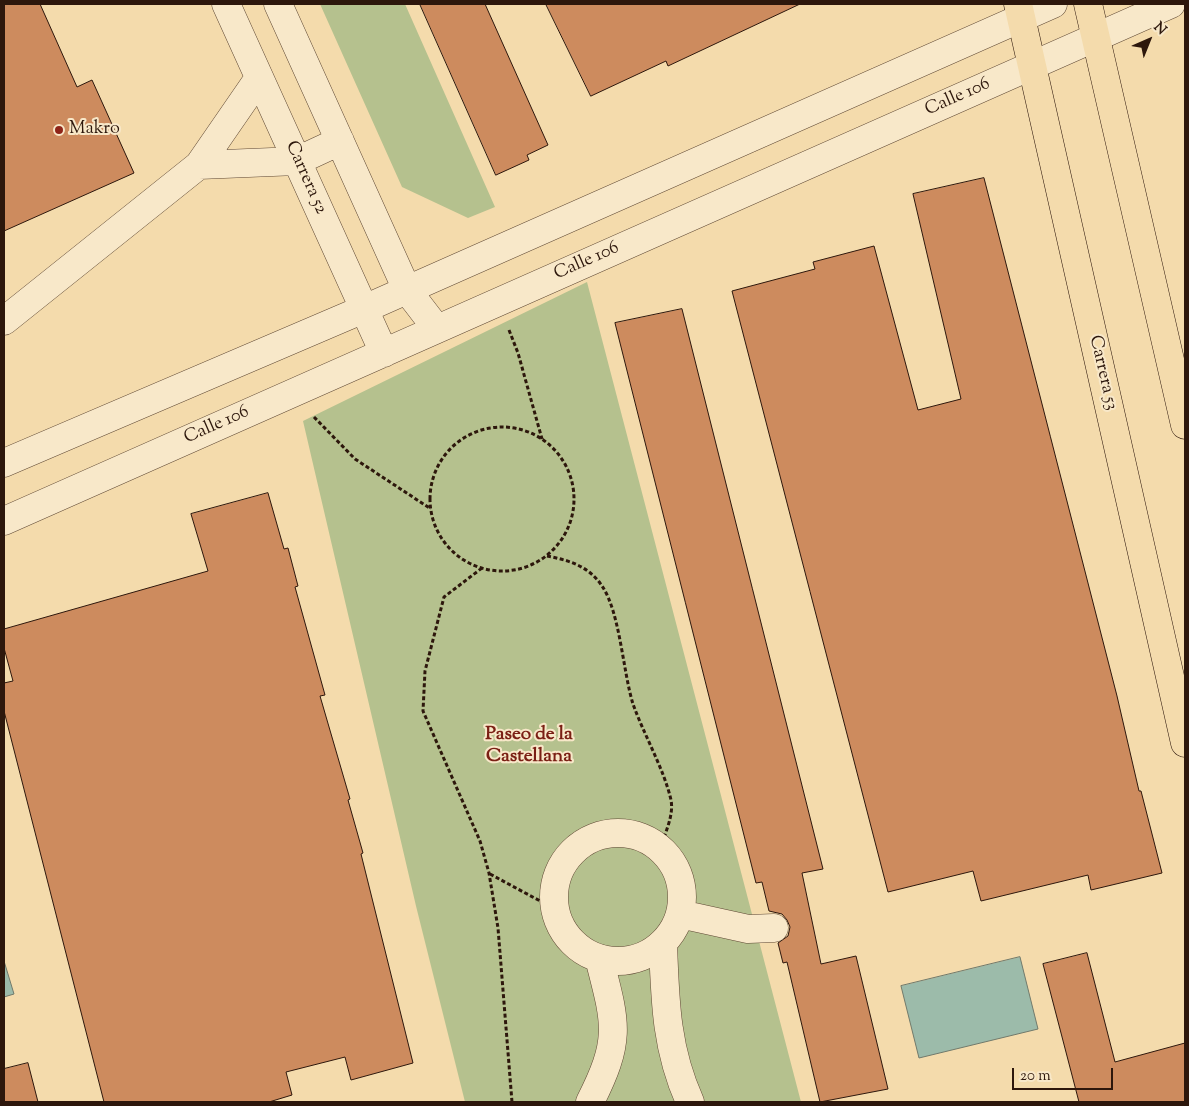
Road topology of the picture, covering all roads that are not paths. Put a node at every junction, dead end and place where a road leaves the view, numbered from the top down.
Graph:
1 (226, 4) edge
2 (278, 4) edge
3 (1053, 4) edge
4 (1088, 4) edge
5 (1171, 4) edge
6 (1020, 11) edge
7 (1095, 37) junction
8 (1033, 64) junction
9 (260, 78) junction
10 (340, 141) junction
11 (297, 161) junction
12 (199, 165) junction
13 (407, 290) junction
14 (364, 310) junction
15 (4, 321) edge
16 (437, 329) junction
17 (384, 353) junction
18 (1185, 425) edge
19 (4, 463) edge
20 (4, 521) edge
21 (1185, 743) edge
22 (680, 914) junction
23 (774, 928) dead end
24 (663, 944) junction
25 (599, 958) junction
26 (590, 1102) edge
27 (690, 1102) edge

1 - 9 street, Carrera 52
2 - 10 street
3 - 6 street
4 - 7 main road
5 - 7 street, Calle 106
6 - 8 main road, Carrera 53
6 - 13 street
7 - 8 street, Calle 106
7 - 18 main road
8 - 16 street, Calle 106
8 - 21 main road, Carrera 53
9 - 11 street, Carrera 52
9 - 12 street
10 - 11 street
10 - 13 street
11 - 12 street
11 - 14 street, Carrera 52
12 - 15 street
13 - 14 street
13 - 16 street
14 - 17 street, Carrera 52
14 - 19 street
16 - 17 street, Calle 106
17 - 20 street, Calle 106
22 - 23 street
22 - 24 street
22 - 25 street
24 - 25 street
24 - 27 street
25 - 26 street

